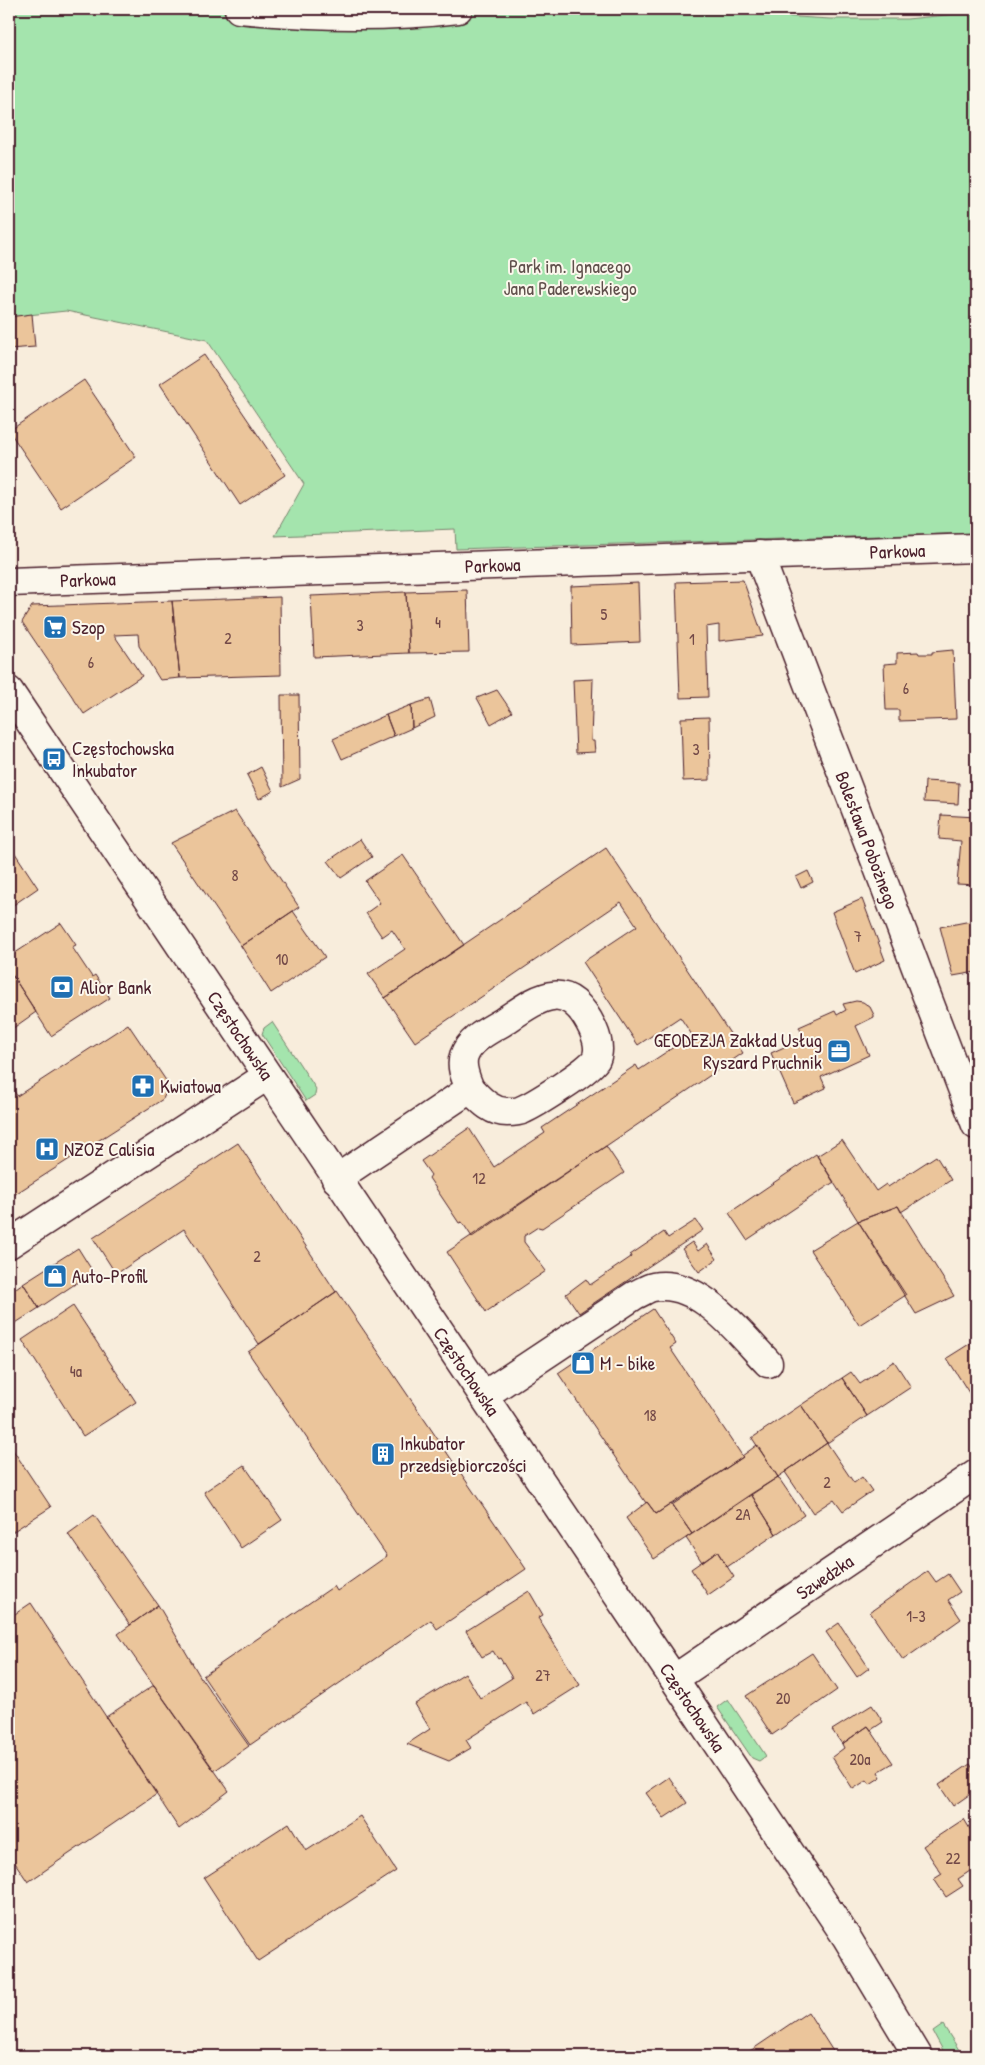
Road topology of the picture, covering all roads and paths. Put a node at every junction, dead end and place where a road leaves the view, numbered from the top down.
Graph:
1 (239, 9) edge
2 (458, 9) edge
3 (976, 548) edge
4 (759, 555) junction
5 (9, 582) edge
6 (9, 691) edge
7 (267, 1076) junction
8 (470, 1089) junction
9 (976, 1125) edge
10 (336, 1179) junction
11 (9, 1244) edge
12 (768, 1363) dead end
13 (483, 1396) junction
14 (976, 1474) edge
15 (674, 1679) junction
16 (918, 2056) edge

1 - 2 street
3 - 4 street, Parkowa
4 - 5 street, Parkowa
4 - 9 street, Bolesława Pobożnego
6 - 7 street, Częstochowska
7 - 10 street, Częstochowska
7 - 11 street
8 - 8 street
8 - 10 street
10 - 13 street, Częstochowska
12 - 13 street
13 - 15 street, Częstochowska
14 - 15 street, Szwedzka
15 - 16 street, Częstochowska

